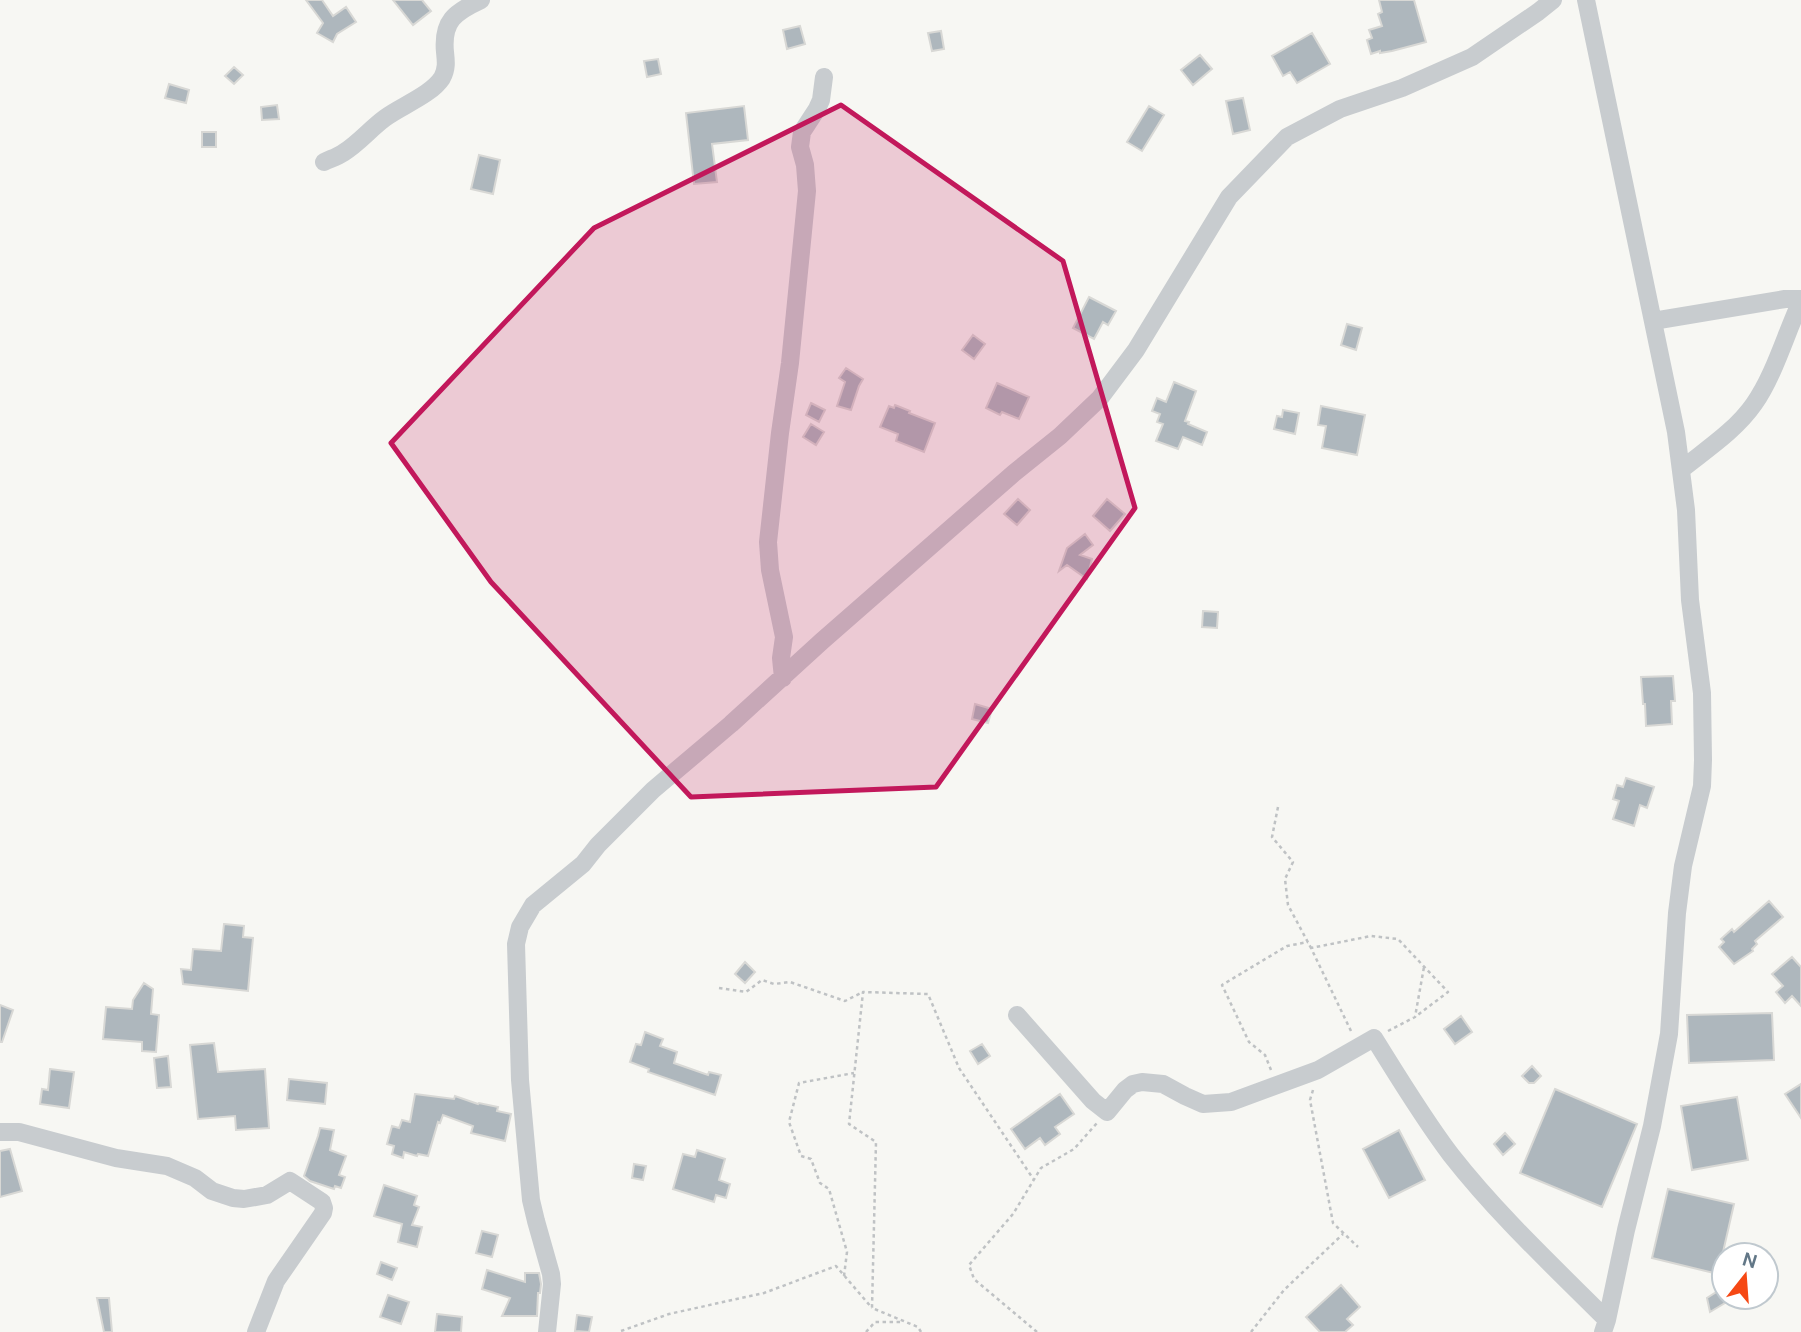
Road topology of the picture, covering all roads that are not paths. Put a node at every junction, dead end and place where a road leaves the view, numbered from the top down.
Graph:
1 (481, 0) edge
2 (1553, 0) edge
3 (1586, 0) edge
4 (824, 76) dead end
5 (324, 162) dead end
6 (1801, 300) edge
7 (1653, 321) junction
8 (1682, 469) junction
9 (783, 678) junction
10 (1017, 1015) dead end
11 (0, 1132) edge
12 (1605, 1326) edge
13 (256, 1332) edge
14 (547, 1332) edge

1 - 5 street
2 - 9 street
3 - 7 street
4 - 9 street
6 - 7 street
6 - 8 street
7 - 8 street
8 - 12 street
9 - 14 street
10 - 12 street
11 - 13 street

